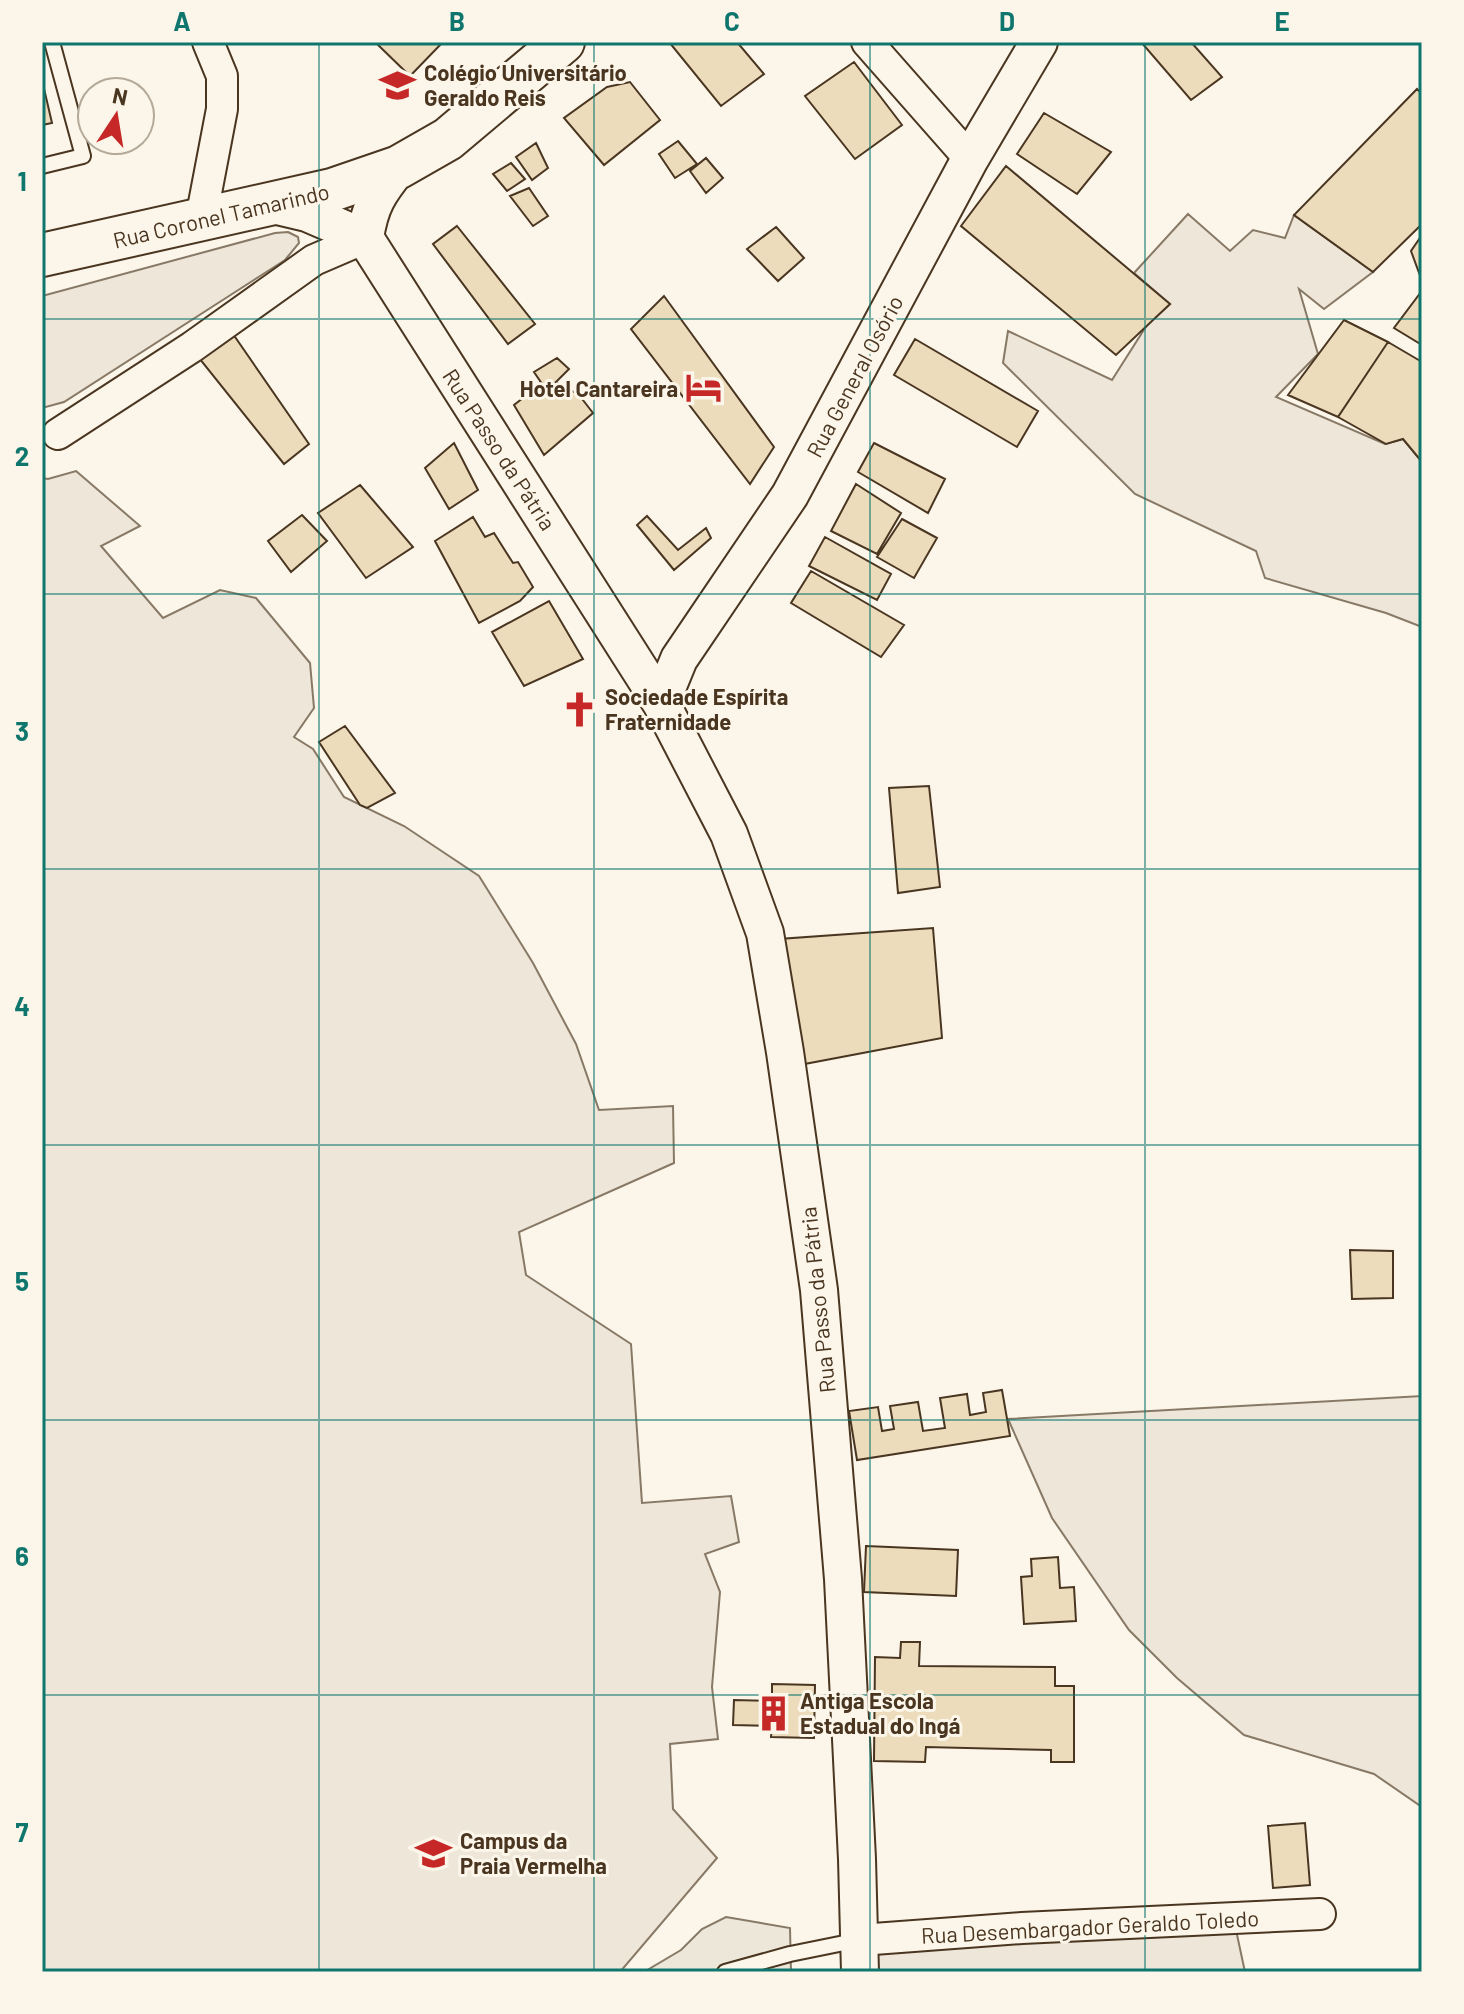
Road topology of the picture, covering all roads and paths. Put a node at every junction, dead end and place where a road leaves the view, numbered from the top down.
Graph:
1 (52, 42) edge
2 (208, 42) edge
3 (563, 42) edge
4 (867, 42) edge
5 (1039, 42) edge
6 (970, 159) junction
7 (42, 166) edge
8 (399, 167) junction
9 (269, 204) junction
10 (201, 219) junction
11 (365, 238) junction
12 (42, 255) edge
13 (58, 434) dead end
14 (679, 659) junction
15 (635, 660) junction
16 (661, 703) junction
17 (1320, 1914) dead end
18 (860, 1956) edge
19 (725, 1972) edge

1 - 7 lane
2 - 10 street
3 - 8 main road, Rua Coronel Tamarindo
4 - 6 street
5 - 6 street, Rua General Osório
6 - 14 street, Rua General Osório
8 - 9 main road, Rua Coronel Tamarindo
8 - 11 street
9 - 10 main road, Rua Coronel Tamarindo
9 - 11 street
10 - 12 main road, Rua Coronel Tamarindo
11 - 13 street
11 - 15 street, Rua Passo da Pátria
14 - 15 street
14 - 16 street, Rua General Osório
15 - 16 street, Rua Passo da Pátria
16 - 18 street, Rua Passo da Pátria
17 - 18 street, Rua Desembargador Geraldo Toledo
18 - 19 lane

